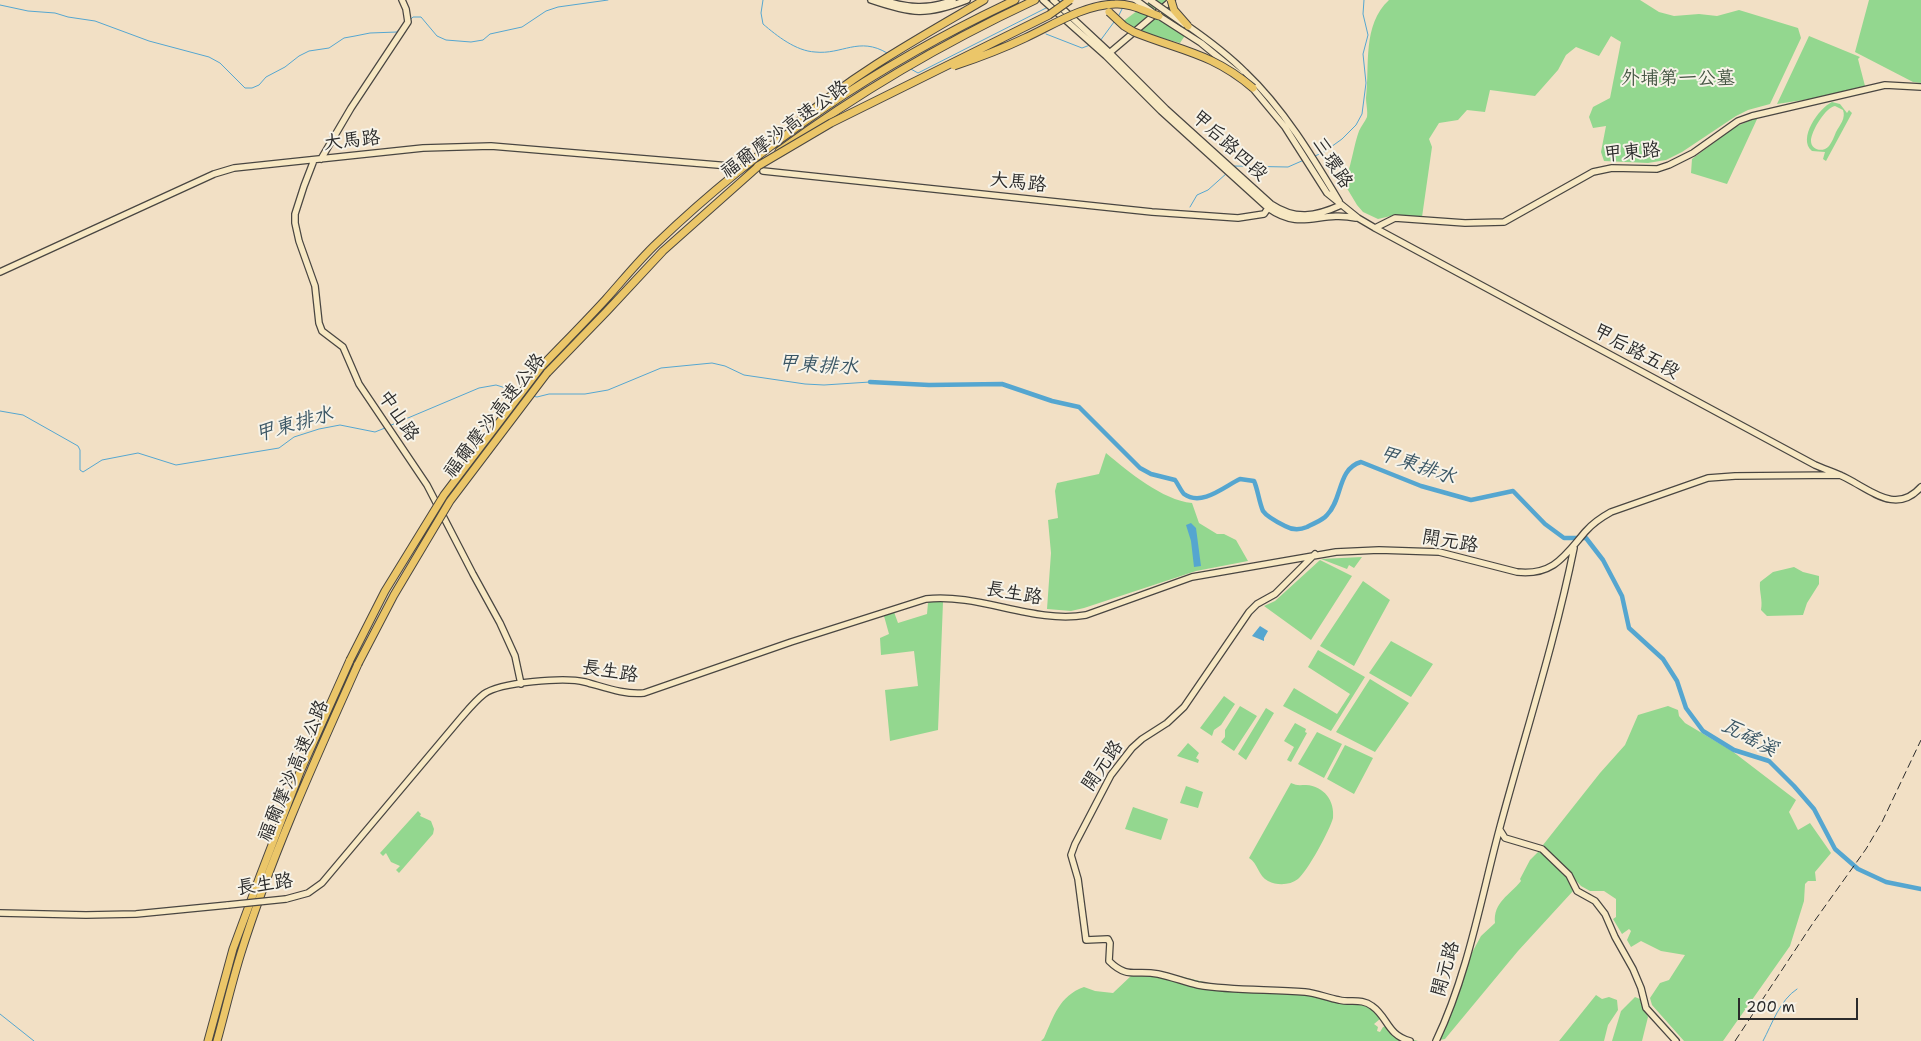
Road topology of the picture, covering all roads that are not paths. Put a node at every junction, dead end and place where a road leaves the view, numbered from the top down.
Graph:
1 (402, 0) edge
2 (871, 0) edge
3 (883, 0) edge
4 (953, 0) edge
5 (968, 0) edge
6 (984, 0) edge
7 (1016, 0) edge
8 (1035, 0) edge
9 (1043, 0) edge
10 (1053, 0) edge
11 (1070, 0) edge
12 (1104, 0) edge
13 (1136, 0) edge
14 (1150, 0) edge
15 (1172, 0) edge
16 (1158, 16) junction
17 (1188, 26) junction
18 (1093, 41) junction
19 (1108, 54) junction
20 (915, 83) junction
21 (1921, 87) edge
22 (1253, 88) junction
23 (770, 147) junction
24 (318, 160) junction
25 (730, 166) tunnel mouth
26 (761, 169) junction
27 (1332, 195) junction
28 (1341, 205) junction
29 (1269, 206) junction
30 (1328, 216) junction
31 (1358, 218) junction
32 (1375, 228) junction
33 (0, 272) edge
34 (1815, 465) junction
35 (1806, 475) junction
36 (1840, 475) junction
37 (1921, 486) edge
38 (1576, 543) junction
39 (1315, 554) junction
40 (1564, 558) junction
41 (1570, 566) junction
42 (521, 684) junction
43 (1500, 828) junction
44 (0, 913) edge
45 (208, 1041) edge
46 (217, 1041) edge
47 (1410, 1041) edge
48 (1436, 1041) edge
49 (1676, 1041) edge

1 - 24 street, 中山路
2 - 5 street
3 - 4 street
6 - 23 highway
7 - 23 highway, 福爾摩沙高速公路
8 - 26 highway, 福爾摩沙高速公路, bridge
9 - 18 street
10 - 18 street
11 - 20 highway, bridge
12 - 22 highway, bridge
13 - 16 street, 三環路, bridge
14 - 17 street, 三環路, bridge
15 - 17 highway, bridge
15 - 19 street
16 - 20 highway, bridge
16 - 22 street, 三環路, bridge
17 - 27 street, 三環路
18 - 19 street, 甲后路四段
19 - 29 street, 甲后路四段
20 - 26 highway, bridge
21 - 32 street, 甲東路
22 - 27 street, 三環路
23 - 45 highway, 福爾摩沙高速公路, bridge
24 - 25 street, 大馬路
24 - 33 street, 大馬路
24 - 42 street, 中山路
26 - 29 street, 大馬路
26 - 46 highway, 福爾摩沙高速公路, bridge
27 - 28 street, 三環路
28 - 29 street, 甲后路四段
28 - 30 street
28 - 31 street, 甲后路五段
29 - 30 street, 甲后路四段
30 - 31 street, 甲后路四段
31 - 32 street, 甲后路五段
32 - 34 street, 甲后路五段
34 - 35 street
34 - 36 street, 甲后路五段
35 - 36 street
35 - 38 street, 開元路
36 - 37 street, 甲后路五段
38 - 40 street, 開元路
38 - 41 street, 開元路
39 - 40 street, 開元路
39 - 42 street, 長生路
39 - 47 street, 開元路
40 - 41 street
41 - 43 street, 開元路
42 - 44 street, 長生路, bridge
43 - 48 street, 開元路
43 - 49 street

